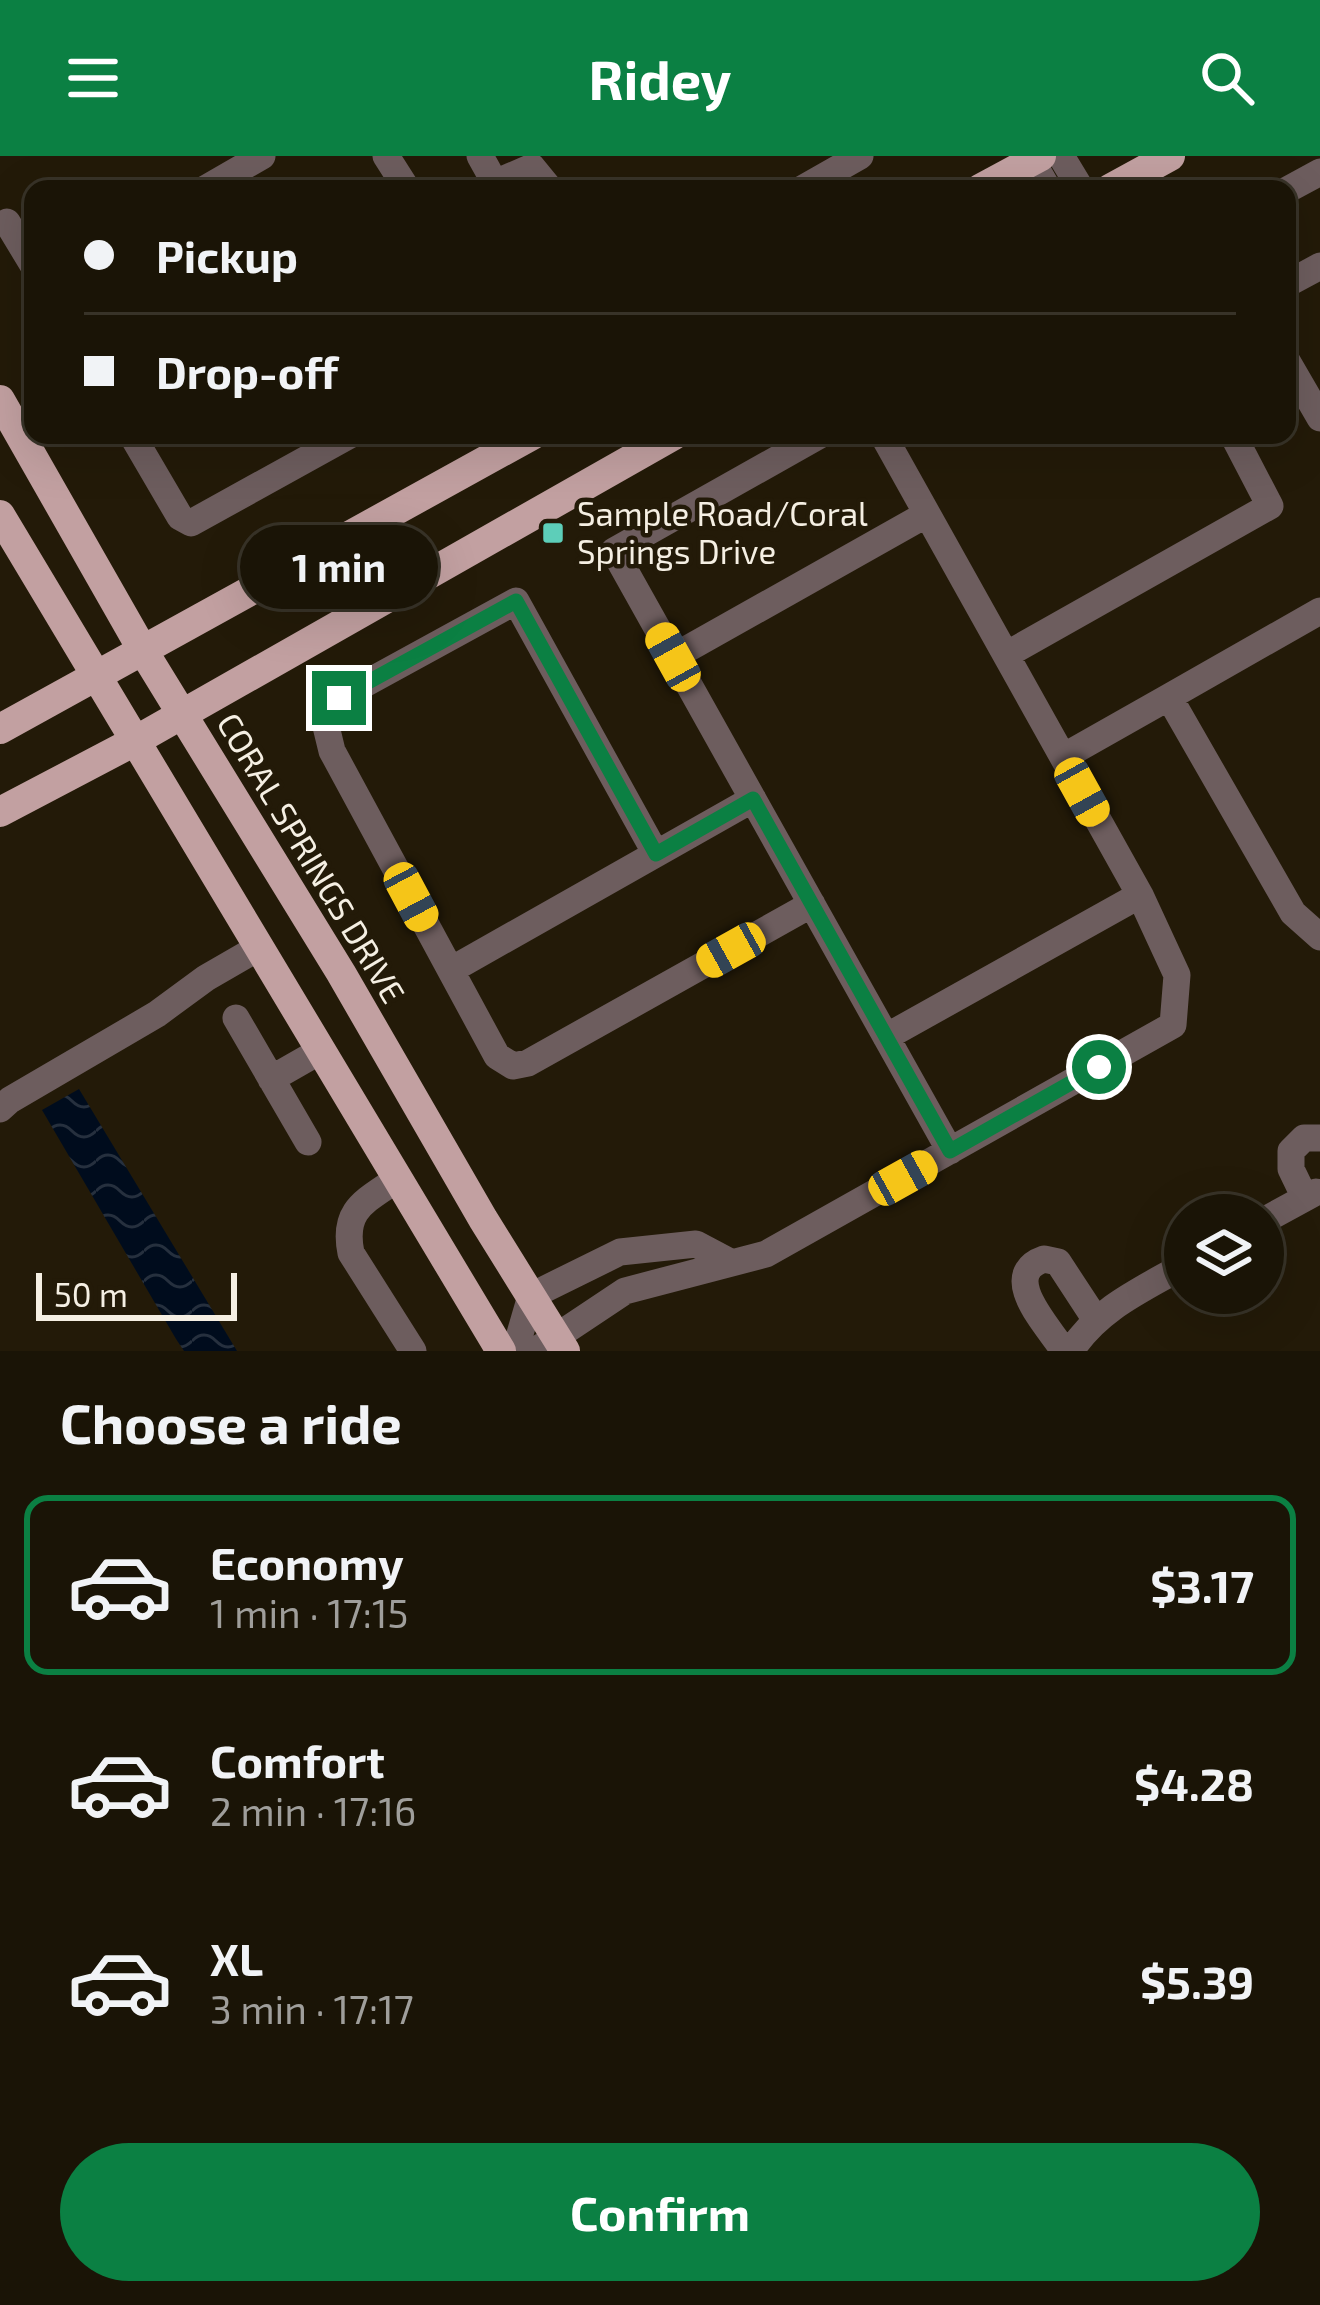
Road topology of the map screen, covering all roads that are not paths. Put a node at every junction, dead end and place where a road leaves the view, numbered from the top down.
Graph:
1 (262, 156) edge
2 (860, 156) edge
3 (1171, 156) edge
4 (1041, 157) edge
5 (221, 180) edge
6 (503, 180) edge
7 (543, 180) edge
8 (818, 180) edge
9 (997, 180) edge
10 (1070, 180) edge
11 (1127, 180) edge
12 (8, 222) dead end
13 (24, 250) edge
14 (1296, 377) edge
15 (0, 400) edge
16 (1320, 418) edge
17 (24, 442) edge
18 (25, 444) edge
19 (138, 444) edge
20 (334, 444) edge
21 (516, 444) edge
22 (658, 444) edge
23 (804, 444) edge
24 (888, 444) edge
25 (1238, 444) edge
26 (0, 514) edge
27 (927, 514) junction
28 (1320, 611) edge
29 (142, 649) junction
30 (1006, 655) junction
31 (673, 657) junction
32 (97, 675) junction
33 (1169, 697) junction
34 (182, 714) junction
35 (0, 729) edge
36 (135, 740) junction
37 (1063, 757) junction
38 (753, 799) junction
39 (0, 812) edge
40 (656, 854) junction
41 (1140, 895) junction
42 (812, 904) junction
43 (1320, 937) edge
44 (258, 948) junction
45 (451, 970) junction
46 (236, 1018) dead end
47 (886, 1037) junction
48 (320, 1051) junction
49 (271, 1079) junction
50 (0, 1109) edge
51 (1320, 1138) edge
52 (308, 1142) dead end
53 (950, 1151) junction
54 (397, 1178) junction
55 (1312, 1194) edge
56 (1284, 1209) edge
57 (730, 1262) junction
58 (1164, 1277) edge
59 (531, 1296) junction
60 (1096, 1320) junction
61 (552, 1346) edge
62 (413, 1351) edge
63 (501, 1351) edge
64 (515, 1351) edge
65 (1068, 1351) edge

1 - 5 street
2 - 8 street
3 - 11 main road
4 - 9 main road
4 - 10 street
6 - 7 street
12 - 13 street
14 - 16 street
15 - 17 main road, CORAL SPRINGS DRIVE
18 - 29 main road, CORAL SPRINGS DRIVE
19 - 20 street
21 - 29 main road
22 - 34 main road
23 - 31 street
24 - 27 street
25 - 30 street
26 - 32 main road
27 - 30 street
27 - 31 street
28 - 33 street
29 - 32 main road
29 - 34 main road, CORAL SPRINGS DRIVE
30 - 37 street
31 - 38 street
32 - 35 main road
32 - 36 main road
33 - 37 street
33 - 43 street
34 - 36 main road
34 - 59 main road, CORAL SPRINGS DRIVE
36 - 39 main road
36 - 44 main road
37 - 41 street
38 - 40 street
38 - 42 street
40 - 45 street
40 - 45 street
41 - 47 street
41 - 53 street
42 - 45 street
42 - 47 street
44 - 48 main road
44 - 50 street
46 - 49 street
47 - 53 street
48 - 49 street
48 - 54 main road
49 - 52 street
51 - 55 street
53 - 57 street
54 - 62 street
54 - 63 main road
55 - 56 street
57 - 59 street
57 - 61 street
58 - 60 street
59 - 61 main road, CORAL SPRINGS DRIVE
59 - 64 street
60 - 65 street
60 - 65 street

